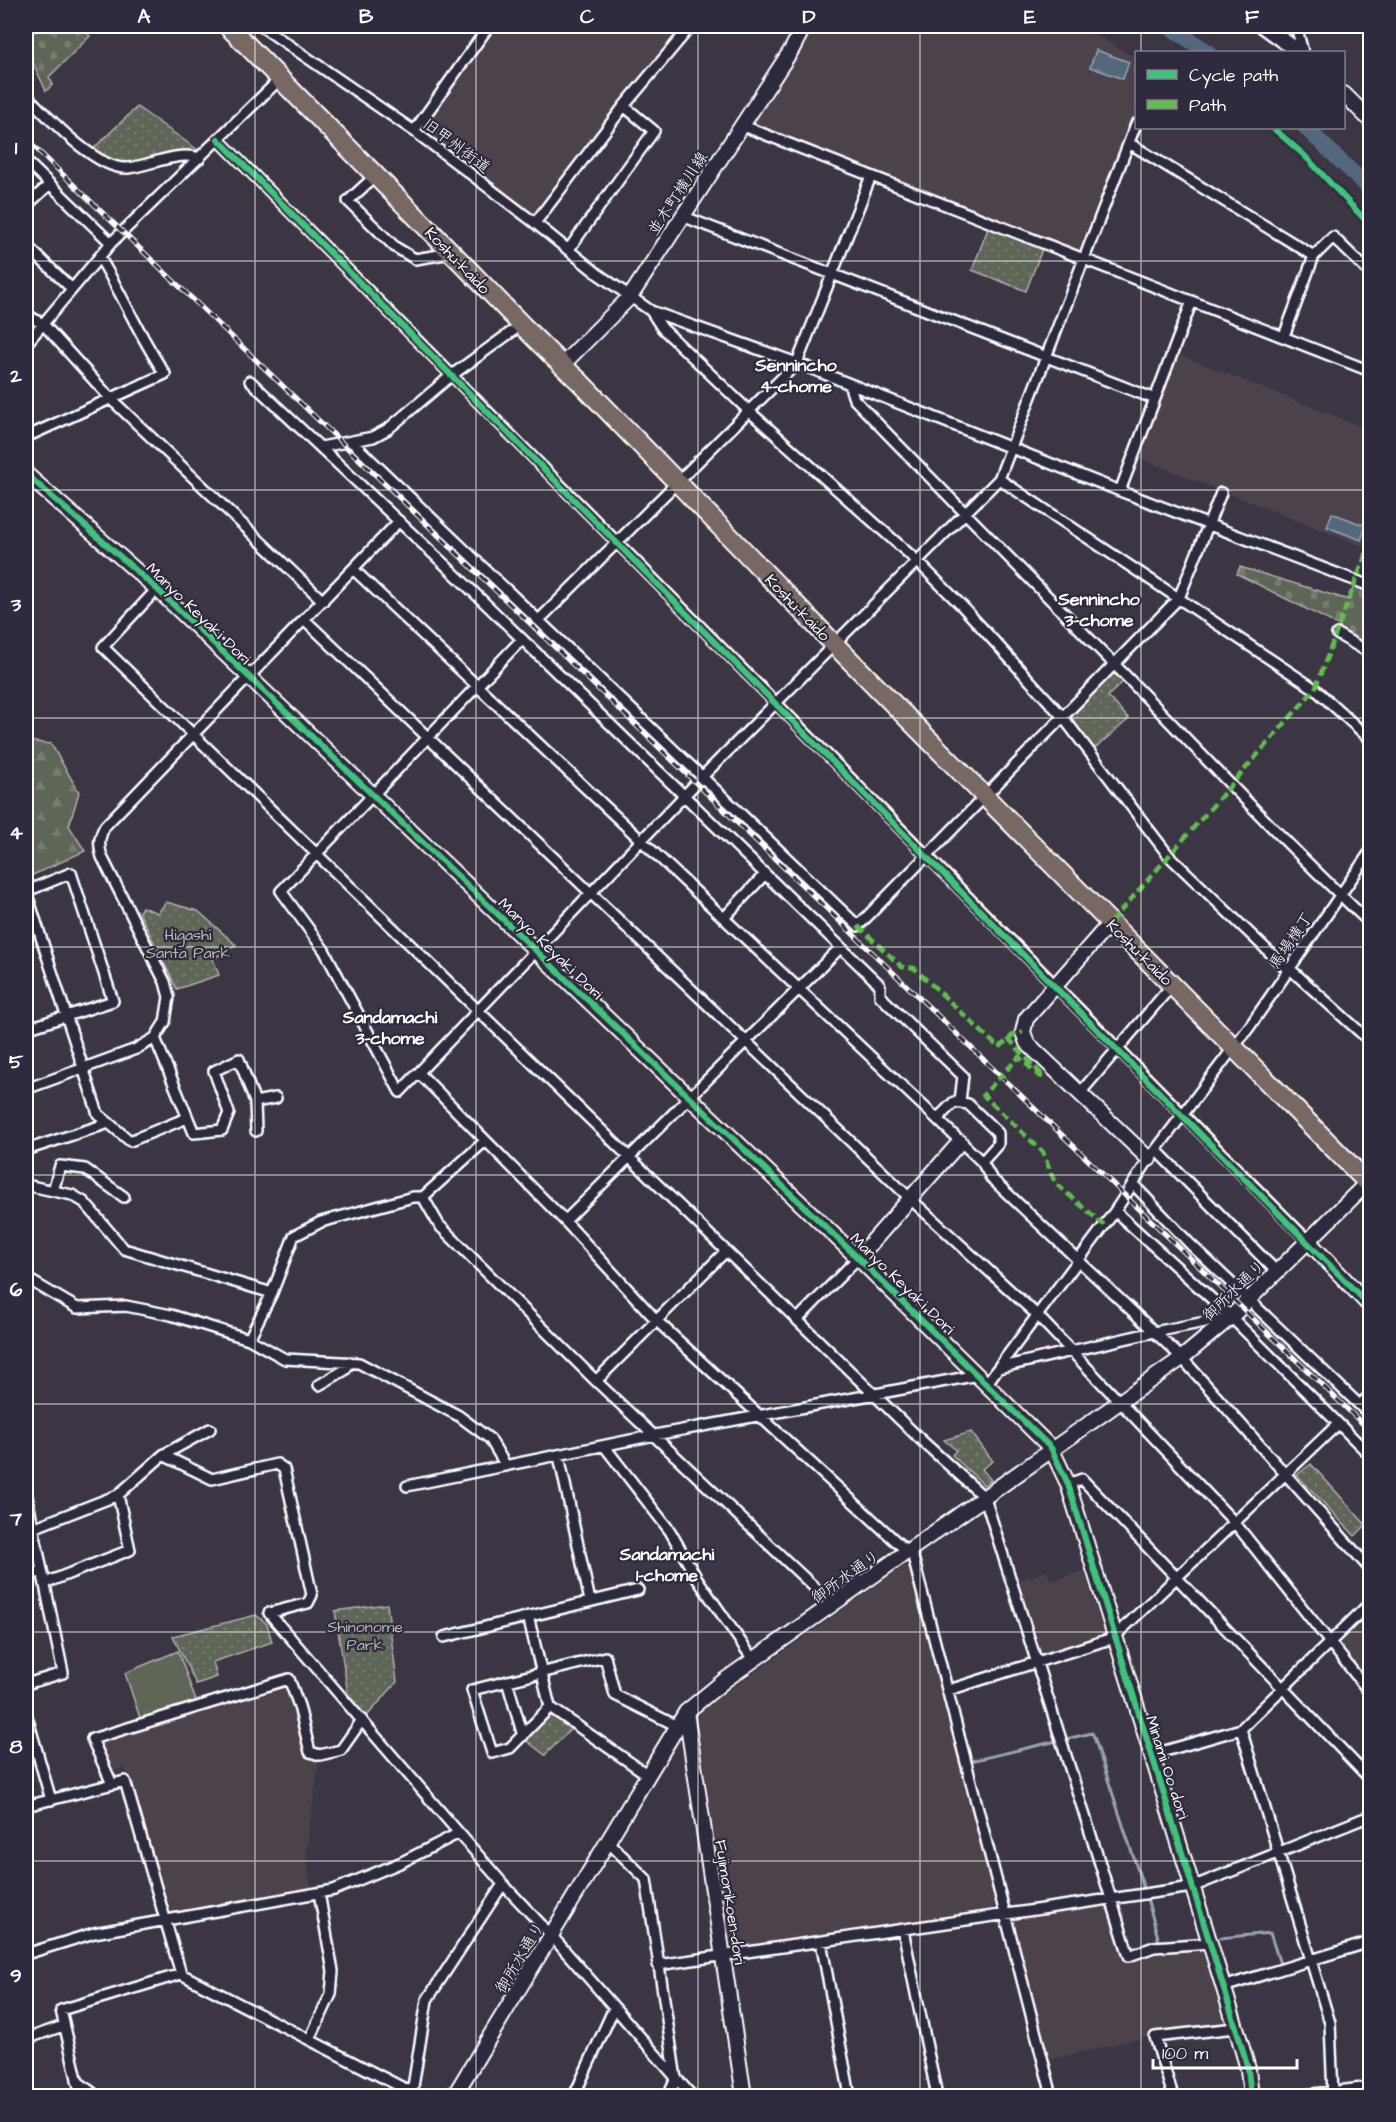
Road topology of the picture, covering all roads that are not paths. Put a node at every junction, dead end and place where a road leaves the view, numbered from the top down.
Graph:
1 (228, 26) edge
2 (261, 26) edge
3 (489, 26) edge
4 (691, 26) edge
5 (804, 26) edge
6 (1263, 26) edge
7 (1296, 26) edge
8 (1297, 51) edge
9 (1303, 51) edge
10 (280, 78) junction
11 (26, 95) edge
12 (1345, 95) edge
13 (624, 106) junction
14 (1371, 120) edge
15 (741, 124) junction
16 (1135, 129) edge
17 (414, 131) junction
18 (218, 140) junction
19 (1129, 143) junction
20 (200, 158) junction
21 (26, 161) edge
22 (871, 176) junction
23 (374, 177) junction
24 (50, 184) junction
25 (26, 206) edge
26 (682, 216) junction
27 (535, 222) junction
28 (111, 243) junction
29 (26, 245) edge
30 (569, 249) junction
31 (452, 253) junction
32 (1314, 256) junction
33 (100, 258) junction
34 (1083, 260) junction
35 (1371, 273) edge
36 (834, 274) junction
37 (72, 289) junction
38 (630, 297) junction
39 (1192, 301) junction
40 (651, 311) junction
41 (26, 314) edge
42 (44, 325) junction
43 (521, 325) junction
44 (1284, 336) junction
45 (26, 344) edge
46 (1045, 358) junction
47 (797, 363) junction
48 (562, 365) junction
49 (1371, 371) edge
50 (452, 375) junction
51 (250, 381) dead end
52 (849, 384) junction
53 (111, 399) junction
54 (1155, 399) junction
55 (750, 412) junction
56 (26, 437) edge
57 (352, 442) junction
58 (321, 447) junction
59 (1012, 447) junction
60 (26, 474) edge
61 (999, 479) junction
62 (677, 483) junction
63 (1120, 491) junction
64 (1221, 493) dead end
65 (963, 514) junction
66 (399, 521) junction
67 (1209, 525) junction
68 (618, 542) junction
69 (917, 561) junction
70 (353, 569) junction
71 (1371, 586) edge
72 (157, 589) junction
73 (1179, 598) junction
74 (323, 600) junction
75 (305, 620) junction
76 (539, 620) junction
77 (1337, 634) dead end
78 (522, 639) junction
79 (834, 644) junction
80 (1371, 653) edge
81 (1115, 665) junction
82 (248, 678) junction
83 (477, 686) junction
84 (777, 703) junction
85 (1062, 716) junction
86 (193, 734) junction
87 (428, 737) junction
88 (1371, 739) edge
89 (703, 776) junction
90 (373, 795) junction
91 (685, 795) junction
92 (987, 795) junction
93 (641, 841) junction
94 (1371, 852) edge
95 (317, 854) junction
96 (928, 856) junction
97 (765, 874) junction
98 (26, 891) edge
99 (591, 893) junction
100 (1339, 894) junction
101 (724, 918) junction
102 (1111, 922) junction
103 (1371, 923) edge
104 (841, 947) junction
105 (535, 952) junction
106 (1288, 969) junction
107 (1173, 984) junction
108 (1056, 986) junction
109 (799, 989) junction
110 (478, 1011) junction
111 (66, 1016) junction
112 (26, 1029) edge
113 (155, 1038) junction
114 (746, 1041) junction
115 (1371, 1041) edge
116 (1233, 1046) junction
117 (1118, 1049) junction
118 (83, 1071) junction
119 (418, 1072) junction
120 (26, 1089) edge
121 (1080, 1093) junction
122 (276, 1098) dead end
123 (688, 1098) junction
124 (960, 1101) junction
125 (255, 1102) junction
126 (1182, 1114) junction
127 (187, 1118) junction
128 (937, 1119) junction
129 (109, 1123) junction
130 (256, 1131) dead end
131 (485, 1141) junction
132 (960, 1142) junction
133 (26, 1150) edge
134 (1152, 1154) junction
135 (629, 1158) junction
136 (982, 1162) junction
137 (1370, 1183) edge
138 (1133, 1184) junction
139 (26, 1185) edge
140 (53, 1191) junction
141 (124, 1197) dead end
142 (423, 1197) junction
143 (910, 1198) junction
144 (1115, 1211) junction
145 (565, 1221) junction
146 (1308, 1241) junction
147 (726, 1251) junction
148 (858, 1258) junction
149 (1078, 1260) junction
150 (1276, 1271) junction
151 (26, 1278) edge
152 (272, 1293) junction
153 (1248, 1298) junction
154 (1371, 1306) edge
155 (1037, 1315) junction
156 (1231, 1317) junction
157 (798, 1319) junction
158 (657, 1322) junction
159 (1154, 1332) junction
160 (249, 1339) junction
161 (1071, 1352) junction
162 (1182, 1358) junction
163 (349, 1364) junction
164 (998, 1368) junction
165 (982, 1379) junction
166 (596, 1382) junction
167 (320, 1385) dead end
168 (876, 1394) junction
169 (1371, 1395) edge
170 (1118, 1402) junction
171 (1360, 1405) junction
172 (1371, 1415) edge
173 (761, 1416) junction
174 (1338, 1424) junction
175 (210, 1430) dead end
176 (655, 1436) junction
177 (605, 1447) junction
178 (1051, 1448) junction
179 (163, 1455) junction
180 (1371, 1455) edge
181 (560, 1456) junction
182 (506, 1466) junction
183 (1286, 1474) junction
184 (1068, 1484) junction
185 (407, 1486) dead end
186 (26, 1492) edge
187 (118, 1495) junction
188 (985, 1498) junction
189 (1234, 1523) junction
190 (33, 1528) junction
191 (909, 1551) junction
192 (1371, 1569) edge
193 (42, 1571) junction
194 (26, 1575) edge
195 (1178, 1577) junction
196 (45, 1583) junction
197 (638, 1590) dead end
198 (590, 1601) junction
199 (1371, 1603) edge
200 (833, 1605) junction
201 (528, 1616) junction
202 (444, 1637) dead end
203 (1113, 1638) junction
204 (1330, 1642) junction
205 (754, 1660) junction
206 (1037, 1662) junction
207 (542, 1673) junction
208 (507, 1681) junction
209 (26, 1684) edge
210 (1281, 1688) junction
211 (949, 1690) junction
212 (1371, 1693) edge
213 (550, 1707) junction
214 (686, 1712) junction
215 (26, 1713) edge
216 (362, 1720) junction
217 (677, 1726) junction
218 (1241, 1729) junction
219 (523, 1736) junction
220 (1150, 1755) junction
221 (648, 1775) junction
222 (1371, 1779) edge
223 (112, 1784) junction
224 (51, 1800) junction
225 (26, 1806) edge
226 (1371, 1816) edge
227 (459, 1833) junction
228 (608, 1842) junction
229 (1280, 1852) junction
230 (503, 1884) junction
231 (1192, 1887) junction
232 (319, 1893) junction
233 (1110, 1899) junction
234 (1006, 1914) junction
235 (167, 1920) junction
236 (903, 1930) junction
237 (551, 1935) junction
238 (821, 1942) junction
239 (1210, 1942) junction
240 (1371, 1942) edge
241 (26, 1954) edge
242 (723, 1954) junction
243 (1312, 1960) junction
244 (658, 1965) junction
245 (181, 1974) junction
246 (1223, 1987) junction
247 (614, 2008) junction
248 (63, 2026) junction
249 (1235, 2028) junction
250 (26, 2039) edge
251 (310, 2039) junction
252 (676, 2079) junction
253 (77, 2080) junction
254 (1371, 2087) edge
255 (1333, 2094) edge
256 (416, 2095) edge
257 (81, 2097) edge
258 (97, 2097) edge
259 (454, 2097) edge
260 (574, 2097) edge
261 (668, 2097) edge
262 (692, 2097) edge
263 (744, 2097) edge
264 (850, 2097) edge
265 (937, 2097) edge
266 (1052, 2097) edge
267 (1173, 2097) edge
268 (1251, 2097) edge
269 (1297, 2097) edge

1 - 10 highway, Koshu-kaido
2 - 17 street, 旧甲州街道
3 - 17 street
4 - 13 street
5 - 15 street, 並木町横川線
6 - 8 street
7 - 9 street
10 - 18 street
10 - 23 highway, Koshu-kaido
11 - 20 street
12 - 14 street
13 - 27 street
13 - 30 street
15 - 22 street
15 - 26 street, 並木町横川線
16 - 19 street
17 - 27 street, 旧甲州街道
18 - 20 street
18 - 50 street
19 - 32 street
19 - 34 street
20 - 28 street
21 - 24 street
22 - 34 street
22 - 36 street
23 - 31 highway, Koshu-kaido
23 - 31 street
24 - 25 street
24 - 28 street
26 - 36 street
26 - 38 street, 並木町横川線
27 - 30 street, 旧甲州街道
28 - 33 street
29 - 37 street
30 - 38 street, 旧甲州街道
31 - 43 highway, Koshu-kaido
32 - 35 street
32 - 44 street
33 - 37 street
33 - 53 street
34 - 39 street
34 - 46 street
36 - 46 street
36 - 47 street
37 - 42 street
38 - 40 street, 旧甲州街道
38 - 48 street, 並木町横川線
39 - 44 street
39 - 54 street
40 - 47 street
40 - 55 street
41 - 42 street
42 - 45 street
42 - 53 street
43 - 48 highway, Koshu-kaido
43 - 50 street
44 - 49 street
46 - 54 street
46 - 59 street
47 - 52 street
47 - 55 street
48 - 62 highway, Koshu-kaido
50 - 57 street
50 - 68 street
51 - 58 street
52 - 59 street
52 - 65 street
53 - 56 street
53 - 74 street
54 - 63 street
55 - 62 street
55 - 69 street
57 - 58 street
57 - 76 street
58 - 66 street
59 - 61 street
59 - 63 street
60 - 72 street, Manyo Keyaki Dori
61 - 65 street
61 - 73 street
62 - 68 street
62 - 79 highway, Koshu-kaido
63 - 67 street
64 - 67 street
65 - 69 street
65 - 81 street
66 - 70 street
66 - 78 street
67 - 71 street
67 - 73 street
68 - 76 street
68 - 84 street
69 - 79 street
69 - 85 street
70 - 74 street
70 - 83 street
72 - 82 street, Manyo Keyaki Dori
72 - 86 street
73 - 81 street
73 - 88 street
74 - 75 street
75 - 82 street
75 - 87 street
76 - 89 street
77 - 80 street
78 - 83 street
78 - 91 street
79 - 84 street
79 - 92 highway, Koshu-kaido
81 - 85 street
81 - 100 street
82 - 86 street
82 - 90 street, Manyo Keyaki Dori
83 - 87 street
83 - 93 street
84 - 89 street
84 - 96 street
85 - 92 street
85 - 106 street
86 - 95 street
86 - 113 street
87 - 90 street
87 - 99 street
89 - 91 street
89 - 96 street
90 - 95 street
90 - 105 street, Manyo Keyaki Dori
91 - 93 street
91 - 97 street
92 - 96 street
92 - 102 highway, Koshu-kaido
93 - 99 street
93 - 101 street
94 - 100 street, 馬場横丁
95 - 110 street
95 - 119 street
96 - 108 street
97 - 101 street
97 - 104 street
98 - 111 street
98 - 111 street
99 - 105 street
99 - 114 street
100 - 103 street
100 - 106 street, 馬場横丁
101 - 109 street
102 - 107 highway, Koshu-kaido
102 - 108 street
104 - 109 street
104 - 124 street
105 - 110 street
105 - 123 street, Manyo Keyaki Dori
106 - 115 street
106 - 116 street, 馬場横丁
107 - 116 highway, Koshu-kaido
107 - 117 street
108 - 117 street
108 - 121 street
109 - 114 street
109 - 128 street
110 - 119 street
110 - 135 street
111 - 112 street
111 - 118 street
113 - 118 street
113 - 127 street
114 - 123 street
114 - 143 street
116 - 126 street, 馬場横丁
116 - 137 highway, Koshu-kaido
117 - 121 street
117 - 126 street
118 - 120 street
118 - 129 street
119 - 131 street
121 - 134 street
122 - 125 street
123 - 135 street
123 - 148 street, Manyo Keyaki Dori
124 - 128 street
124 - 136 street
125 - 127 street
125 - 130 street
126 - 134 street, 馬場横丁
126 - 146 street
127 - 129 street
128 - 132 street
129 - 133 street
131 - 142 street
131 - 145 street
132 - 136 street
132 - 143 street
134 - 138 street, 馬場横丁
134 - 150 street
135 - 145 street
135 - 147 street
136 - 149 street
137 - 146 street, 御所水通り
138 - 144 street, 馬場横丁
138 - 153 street
139 - 140 street
140 - 141 street
140 - 152 street
142 - 152 street
142 - 166 street
143 - 148 street
143 - 155 street
144 - 149 street, 馬場横丁
144 - 156 street
145 - 158 street
146 - 150 street, 御所水通り
146 - 154 street
147 - 157 street
147 - 158 street
148 - 157 street
148 - 165 street, Manyo Keyaki Dori
149 - 155 street, 馬場横丁
149 - 159 street
150 - 153 street, 御所水通り
151 - 160 street
152 - 160 street
153 - 156 street, 御所水通り
153 - 171 street
155 - 161 street
155 - 164 street, 馬場横丁
156 - 159 street
156 - 162 street, 御所水通り
156 - 174 street
157 - 168 street
158 - 166 street
158 - 173 street
159 - 161 street
159 - 162 street
160 - 163 street
161 - 164 street
161 - 170 street
162 - 170 street, 御所水通り
162 - 183 street
163 - 167 street
163 - 182 street
164 - 165 street, 馬場横丁
165 - 168 street
165 - 178 street, Manyo Keyaki Dori
166 - 176 street
168 - 173 street
168 - 188 street
169 - 171 street
170 - 178 street, 御所水通り
170 - 189 street
171 - 172 street
173 - 176 street
173 - 191 street
174 - 180 street
174 - 183 street
175 - 179 street
176 - 177 street
176 - 200 street
177 - 181 street
177 - 205 street
178 - 184 street, Minami Oo dori
178 - 188 street, 御所水通り
179 - 187 street
179 - 216 street
181 - 182 street
181 - 198 street
182 - 185 street
183 - 189 street
183 - 192 street
184 - 195 street
184 - 203 street, Minami Oo dori
186 - 190 street
187 - 190 street
187 - 196 street
188 - 191 street, 御所水通り
188 - 206 street
189 - 195 street
189 - 204 street
190 - 193 street
191 - 200 street, 御所水通り
191 - 211 street
193 - 194 street
193 - 196 street
195 - 203 street
195 - 210 street
196 - 209 street
197 - 198 street
198 - 201 street
199 - 204 street
200 - 205 street, 御所水通り
201 - 202 street
201 - 207 street
203 - 206 street
203 - 220 street, Minami Oo dori
204 - 210 street
204 - 212 street
205 - 214 street, 御所水通り
206 - 211 street
206 - 233 street
207 - 208 street
207 - 213 street
207 - 217 street
208 - 219 street
208 - 219 street
210 - 218 street
210 - 222 street
211 - 234 street
213 - 219 street
213 - 221 street
214 - 217 street, 御所水通り
214 - 242 street, Fujimorikoen-dori
215 - 224 street
216 - 223 street
216 - 227 street
217 - 221 street, 御所水通り
218 - 220 street
218 - 229 street
220 - 231 street, Minami Oo dori
221 - 228 street, 御所水通り
223 - 224 street
223 - 235 street
224 - 225 street
226 - 229 street
227 - 230 street
227 - 232 street
228 - 237 street, 御所水通り
228 - 244 street
229 - 231 street
229 - 243 street
230 - 237 street
230 - 256 street
231 - 233 street
231 - 239 street, Minami Oo dori
232 - 235 street
232 - 251 street
233 - 234 street
233 - 239 street
234 - 236 street
234 - 266 street
235 - 241 street
235 - 245 street
236 - 238 street
236 - 265 street
237 - 247 street
237 - 259 street, 御所水通り
238 - 242 street
238 - 264 street
239 - 246 street, Minami Oo dori
240 - 243 street
242 - 244 street
242 - 263 street, Fujimorikoen-dori
243 - 246 street
243 - 255 street
244 - 252 street
245 - 248 street
245 - 251 street
246 - 249 street, Minami Oo dori
247 - 252 street
247 - 260 street
248 - 250 street
248 - 253 street
249 - 267 street
249 - 268 street, Minami Oo dori
251 - 256 street
252 - 261 street
252 - 262 street
253 - 257 street
253 - 258 street
254 - 255 street
255 - 269 street

